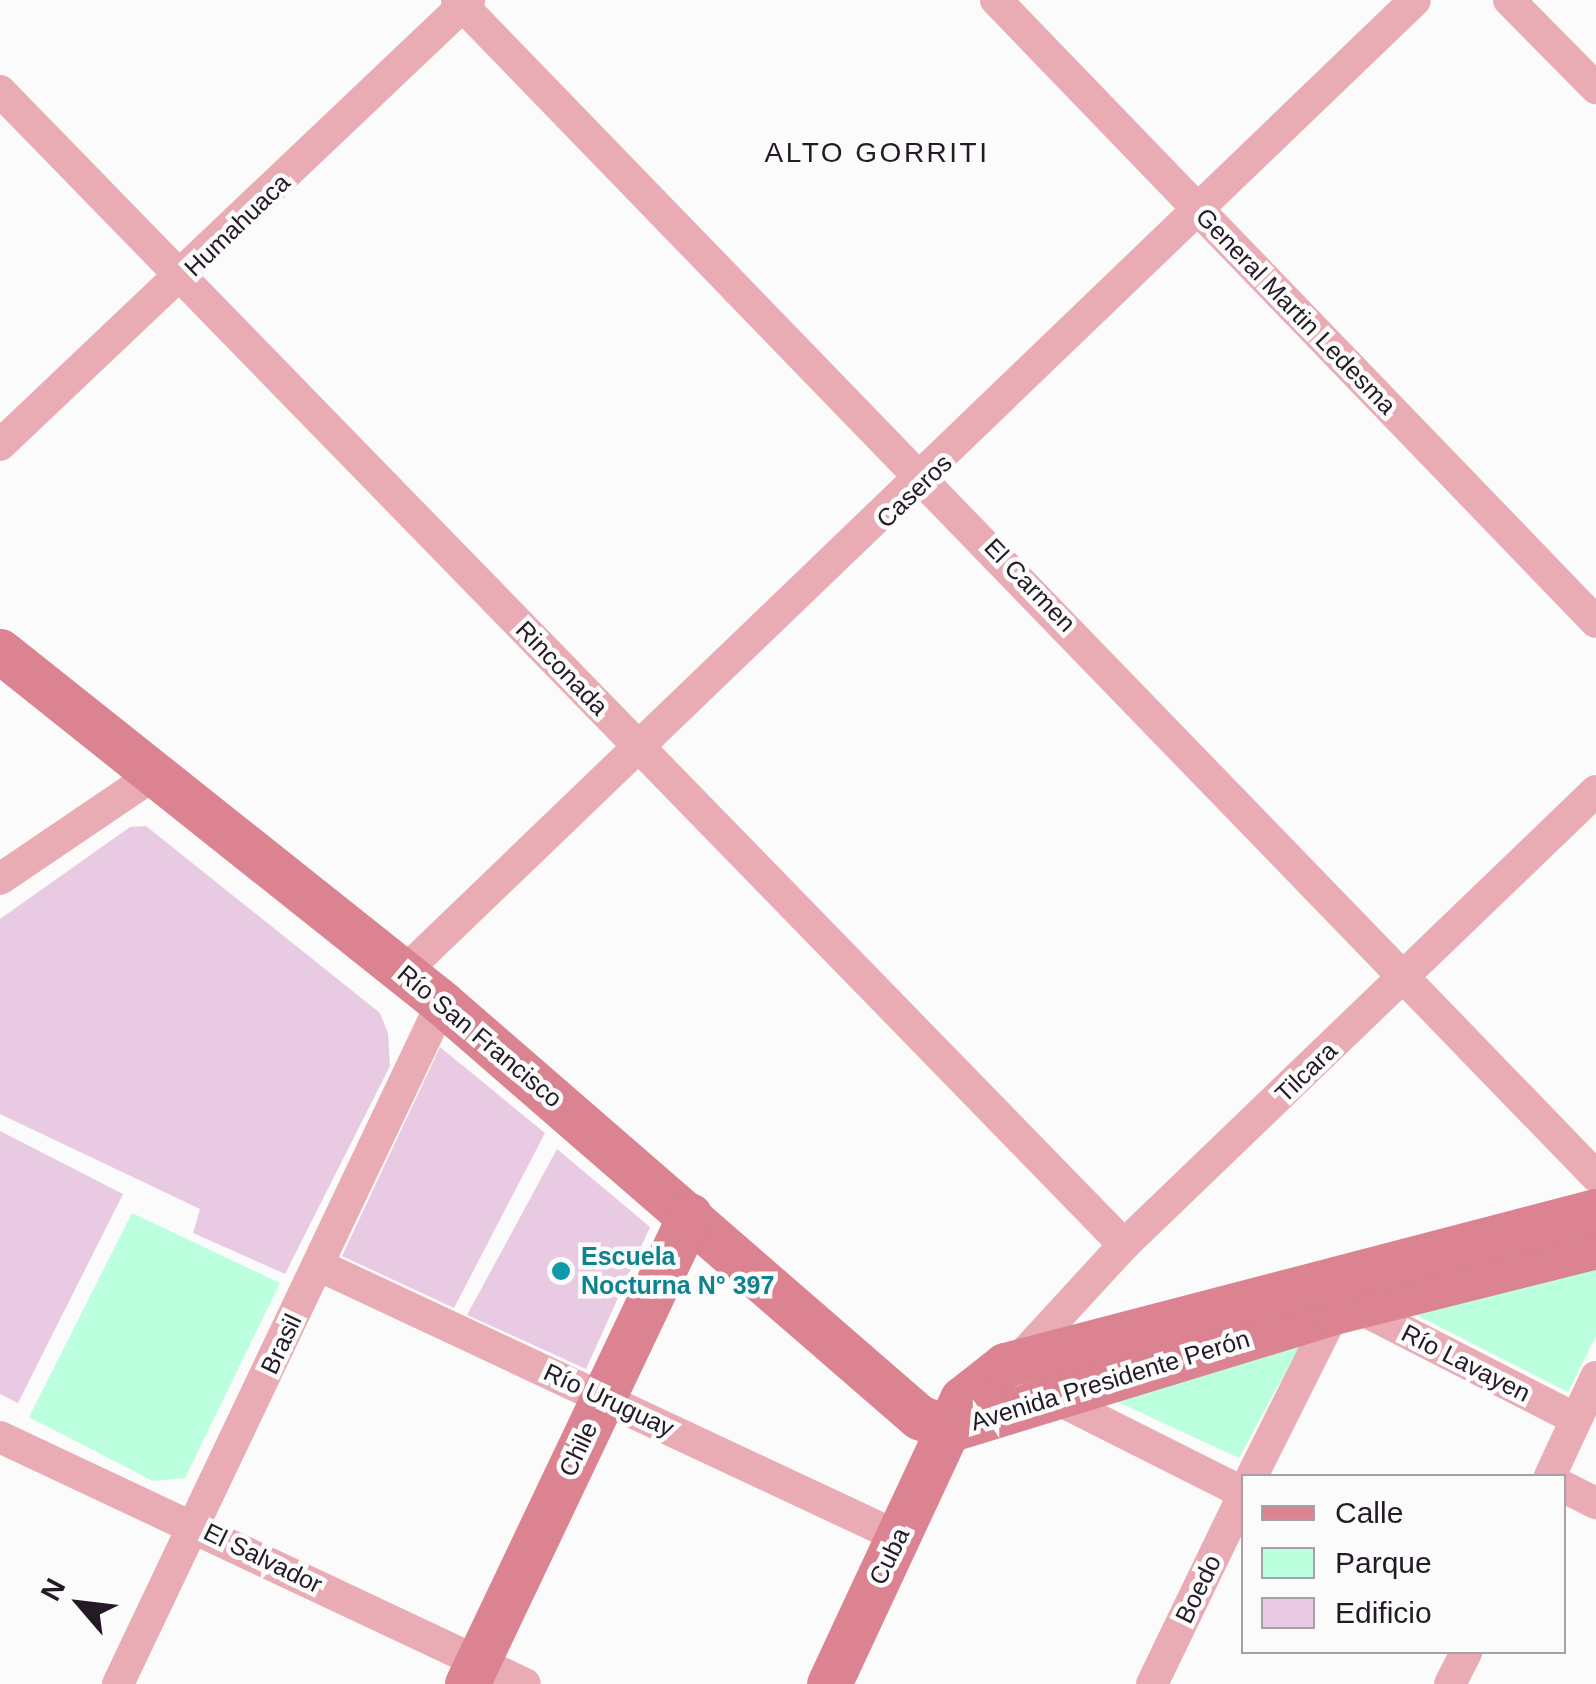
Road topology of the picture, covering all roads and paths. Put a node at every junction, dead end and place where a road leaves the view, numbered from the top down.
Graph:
1 (996, 0) edge
2 (1416, 0) edge
3 (1509, 0) edge
4 (463, 2) edge
5 (1596, 88) edge
6 (0, 91) edge
7 (1200, 212) junction
8 (184, 276) junction
9 (0, 444) edge
10 (928, 479) junction
11 (1596, 622) edge
12 (0, 651) edge
13 (640, 750) junction
14 (152, 776) junction
15 (1596, 791) edge
16 (0, 880) edge
17 (404, 972) junction
18 (1407, 975) junction
19 (442, 1002) junction
20 (1596, 1176) edge
21 (1596, 1211) edge
22 (690, 1215) junction
23 (1124, 1246) junction
24 (1596, 1246) edge
25 (318, 1265) junction
26 (1344, 1309) junction
27 (1020, 1358) junction
28 (1596, 1377) edge
29 (1048, 1394) junction
30 (602, 1396) junction
31 (1576, 1419) junction
32 (951, 1429) junction
33 (0, 1437) edge
34 (1253, 1474) edge
35 (1551, 1474) edge
36 (1566, 1487) edge
37 (1241, 1491) edge
38 (1241, 1499) edge
39 (1596, 1503) edge
40 (195, 1525) junction
41 (898, 1537) junction
42 (1465, 1654) edge
43 (473, 1673) edge
44 (118, 1684) edge
45 (525, 1684) edge
46 (829, 1684) edge
47 (1152, 1684) edge
48 (1450, 1684) edge

1 - 7 street, General Martin Ledesma
2 - 7 street, Caseros
3 - 5 street
4 - 8 street, Humahuaca
4 - 10 street, El Carmen
6 - 8 street, Rinconada
7 - 10 street, Caseros
7 - 11 street, General Martin Ledesma
8 - 9 street, Humahuaca
8 - 13 street, Rinconada
10 - 13 street, Caseros
10 - 18 street, El Carmen
12 - 14 main road, Río San Francisco
13 - 17 street, Caseros
13 - 23 street, Rinconada
14 - 16 street
14 - 17 main road, Río San Francisco
15 - 18 street, Tilcara
17 - 19 main road, Río San Francisco
18 - 20 street, El Carmen
18 - 23 street, Tilcara
19 - 22 main road, Río San Francisco
19 - 25 street, Brasil
21 - 27 main road, Avenida Presidente Perón
22 - 30 main road, Chile
22 - 32 main road, Río San Francisco
23 - 27 street, Tilcara
24 - 26 main road, Avenida Presidente Perón
25 - 30 street, Río Uruguay
25 - 40 street, Brasil
26 - 29 main road, Avenida Presidente Perón
26 - 31 street, Río Lavayen
26 - 34 street
27 - 32 main road, Avenida Presidente Perón
28 - 31 street
29 - 32 main road, Avenida Presidente Perón
29 - 37 street
30 - 41 street, Río Uruguay
30 - 43 main road, Chile
31 - 35 street
32 - 41 main road, Cuba
33 - 40 street, El Salvador
36 - 39 street
38 - 47 street, Boedo
40 - 43 street, El Salvador
40 - 44 street, Brasil
41 - 46 main road, Cuba
42 - 48 street
43 - 45 street, El Salvador

